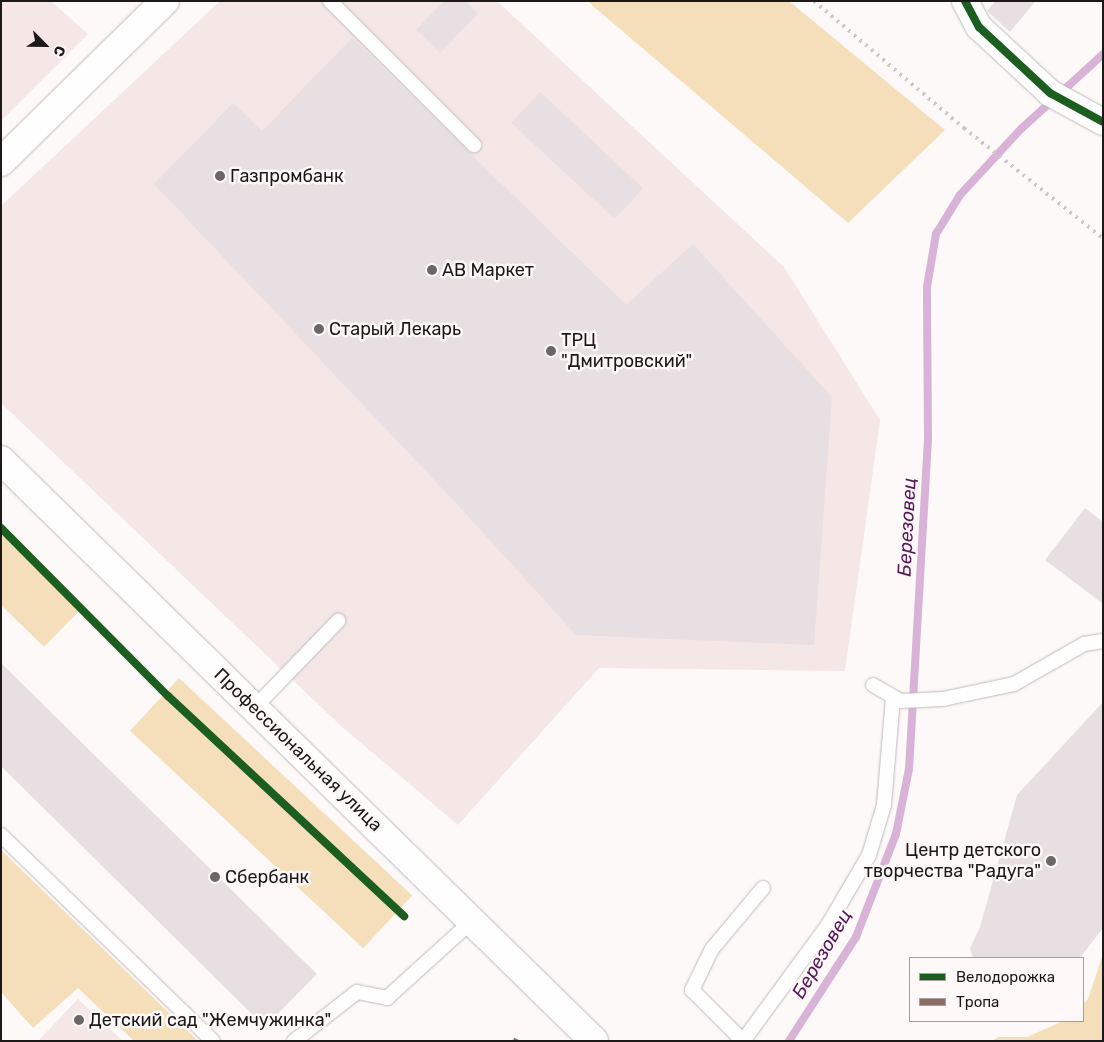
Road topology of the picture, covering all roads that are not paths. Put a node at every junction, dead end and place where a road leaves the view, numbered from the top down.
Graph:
1 (165, 1) edge
2 (330, 1) edge
3 (965, 1) edge
4 (1103, 122) edge
5 (474, 145) dead end
6 (1, 162) edge
7 (1, 460) edge
8 (338, 621) dead end
9 (1103, 641) edge
10 (873, 685) dead end
11 (897, 699) junction
12 (255, 707) junction
13 (1, 834) edge
14 (763, 888) dead end
15 (472, 921) junction
16 (213, 1041) edge
17 (294, 1041) edge
18 (594, 1041) edge

1 - 6 main road
2 - 5 lane
3 - 4 street
7 - 12 main road, Профессиональная улица
8 - 12 lane
9 - 11 lane
10 - 11 lane
11 - 14 lane
12 - 15 main road, Профессиональная улица
13 - 16 lane
15 - 17 lane
15 - 18 main road, Профессиональная улица

